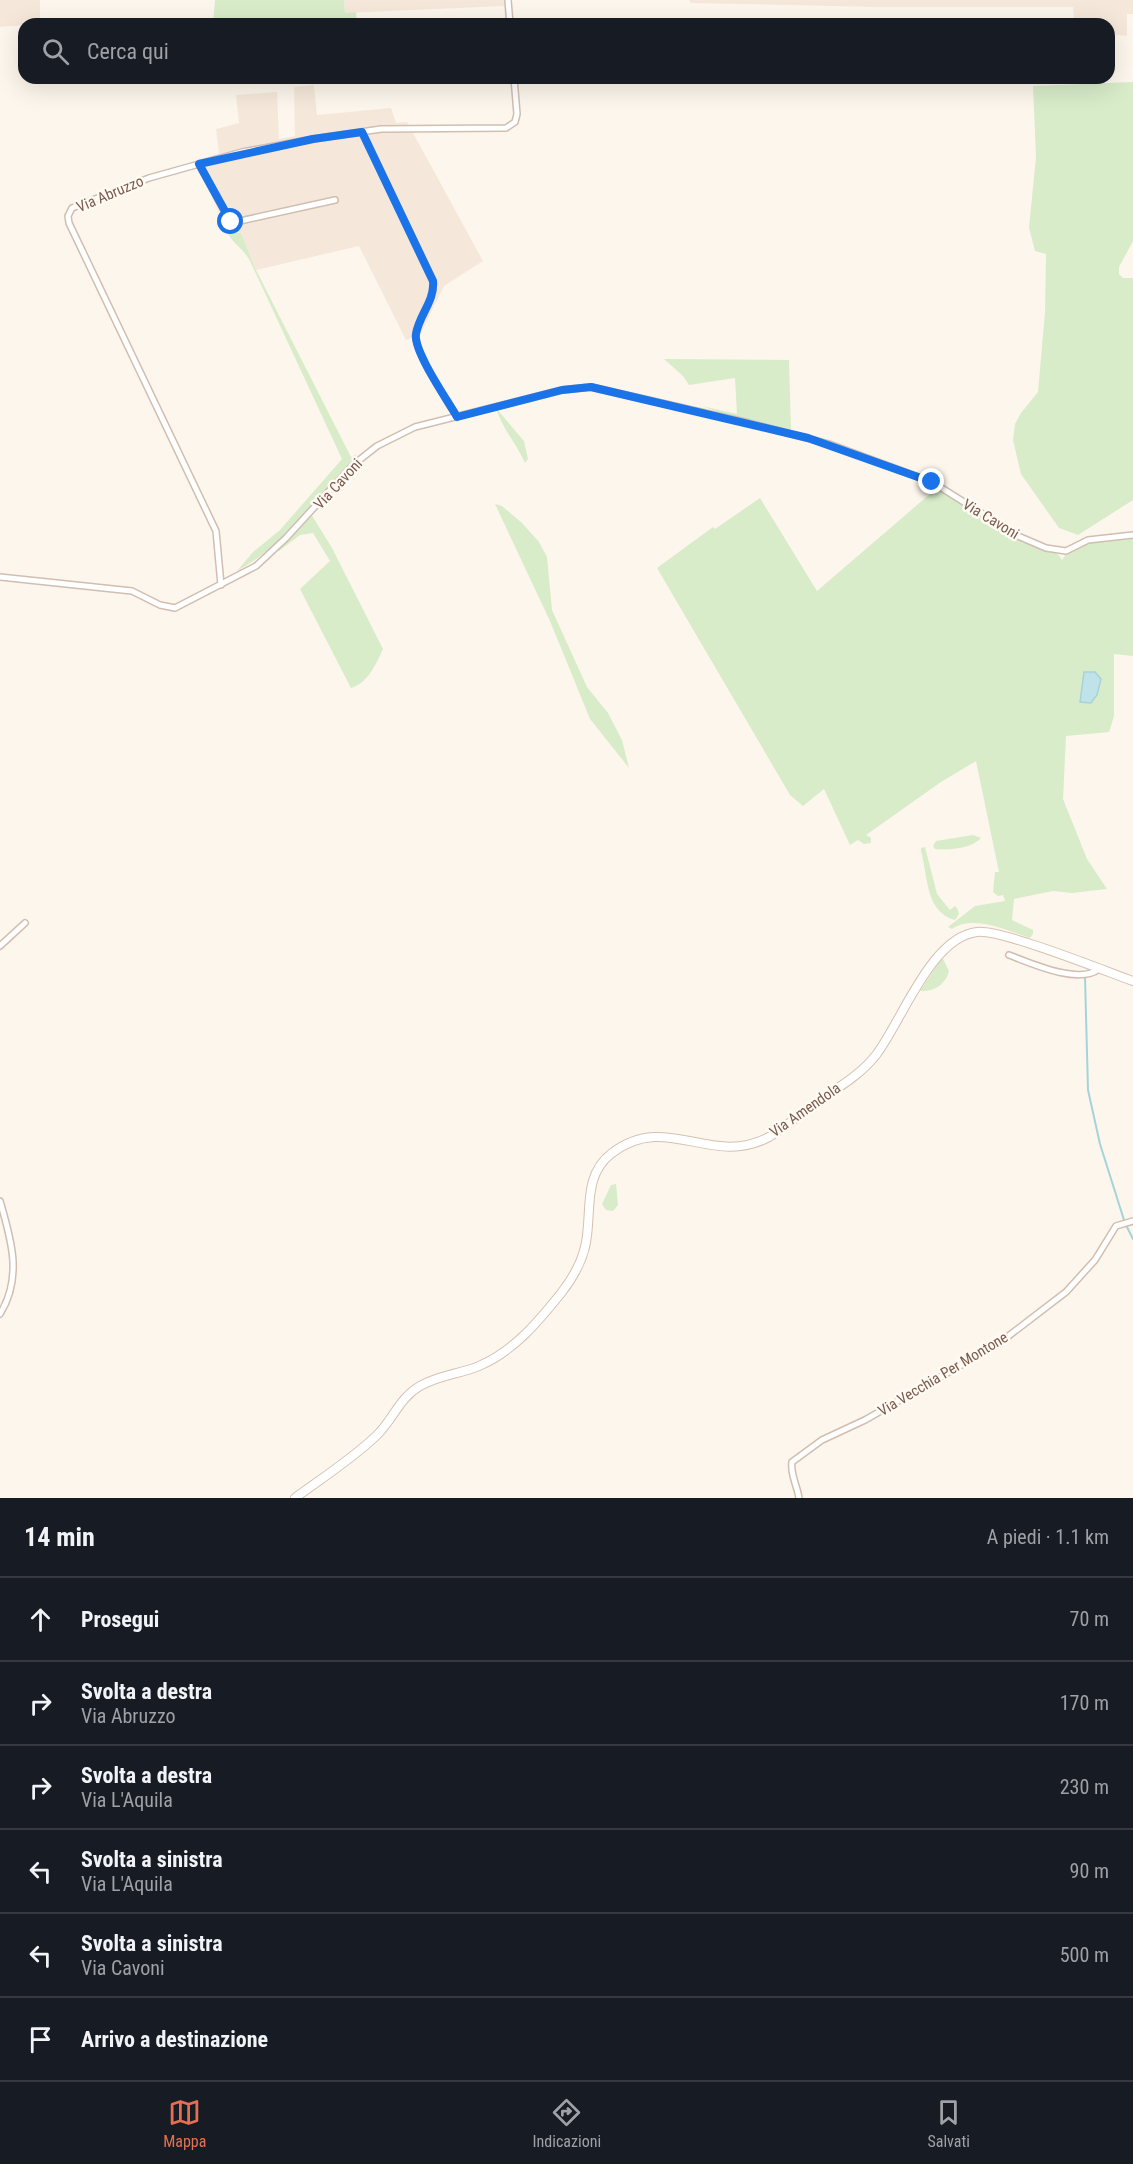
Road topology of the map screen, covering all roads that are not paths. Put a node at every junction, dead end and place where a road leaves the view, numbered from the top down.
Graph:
1 (508, 0) edge
2 (510, 18) edge
3 (515, 84) edge
4 (362, 132) junction
5 (199, 164) junction
6 (335, 200) dead end
7 (457, 417) junction
8 (1133, 535) edge
9 (0, 577) edge
10 (221, 585) junction
11 (25, 923) dead end
12 (0, 946) edge
13 (1009, 955) dead end
14 (1099, 969) junction
15 (1133, 981) edge
16 (0, 1201) edge
17 (1133, 1221) edge
18 (0, 1314) edge
19 (295, 1498) edge
20 (799, 1498) edge

1 - 2 street
3 - 4 street, Via Abruzzo
4 - 5 street, Via Abruzzo
4 - 7 street
5 - 6 street
5 - 10 street, Via Abruzzo
7 - 8 street, Via Cavoni
7 - 10 street, Via Cavoni
9 - 10 street, Via Cavoni
11 - 12 street
13 - 14 street
14 - 15 main road, Via Amendola
14 - 19 main road, Via Amendola
16 - 18 street
17 - 20 street, Via Vecchia Per Montone

